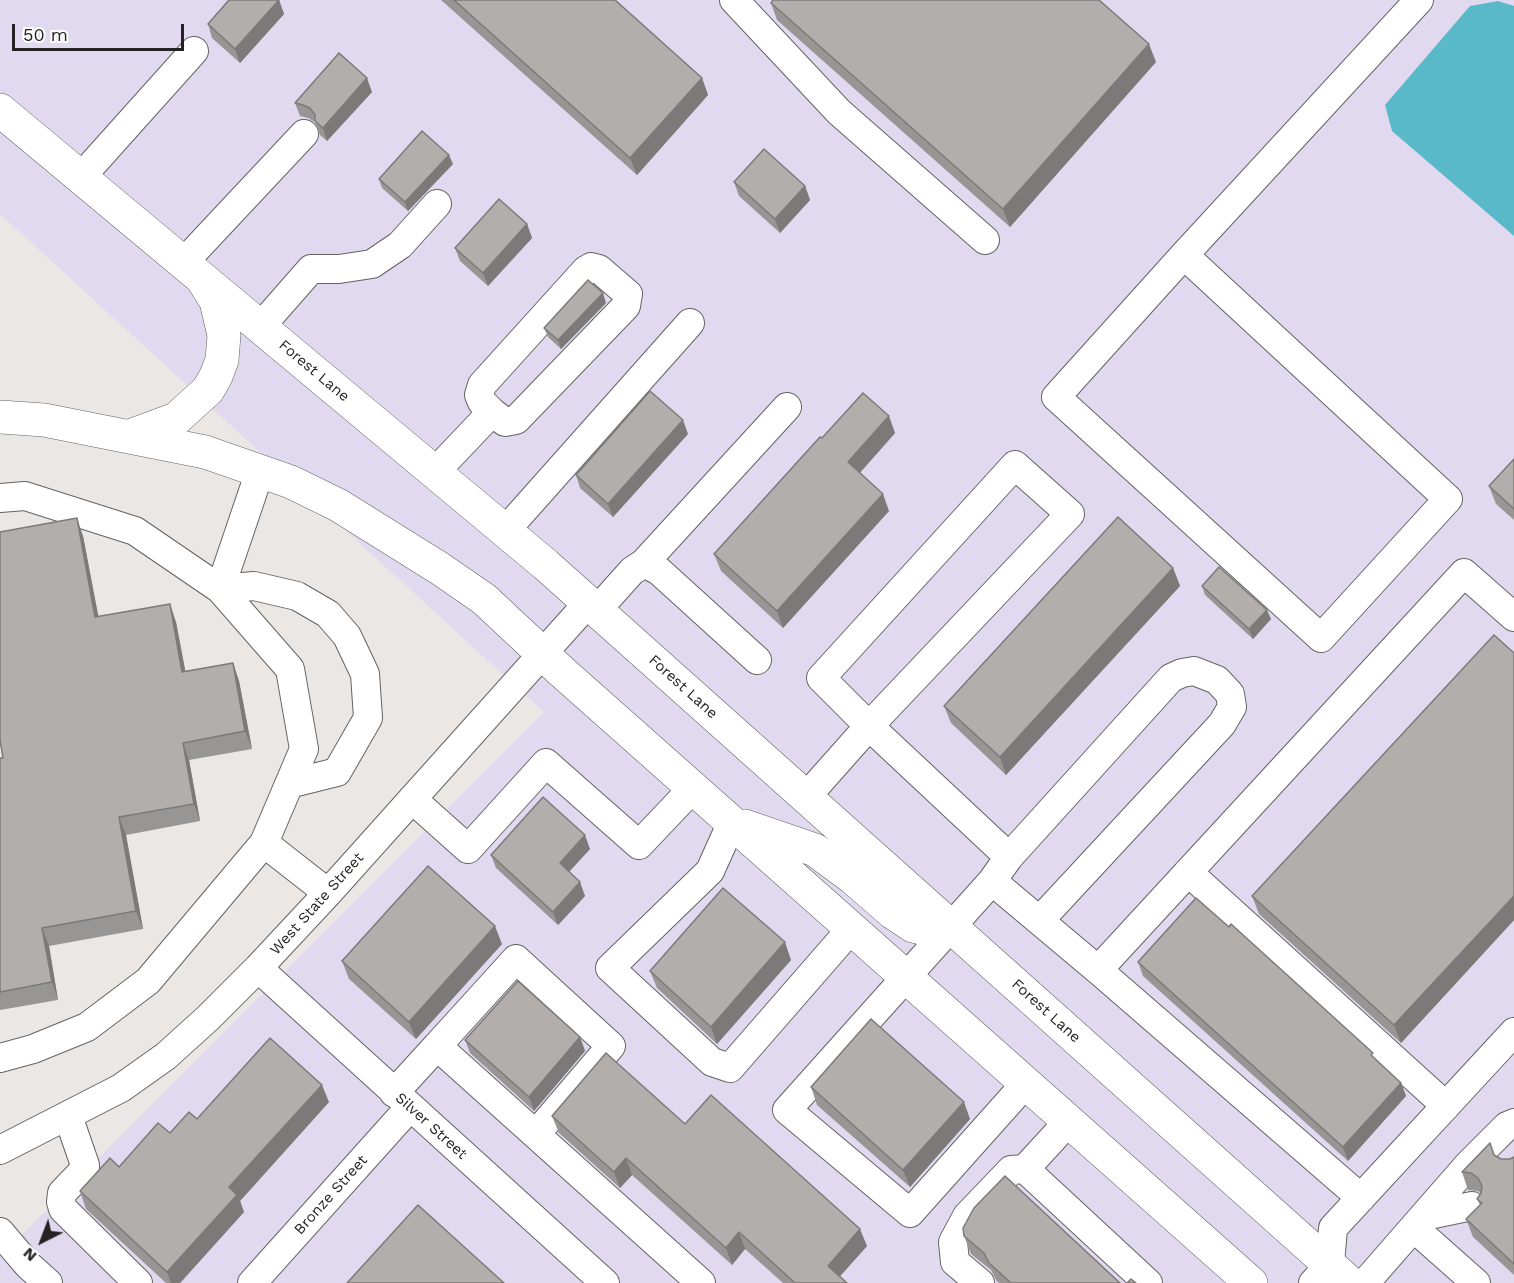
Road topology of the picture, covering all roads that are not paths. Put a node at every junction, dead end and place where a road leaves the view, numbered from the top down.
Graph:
1 (734, 0) edge
2 (1419, 0) edge
3 (194, 51) dead end
4 (0, 110) edge
5 (304, 134) dead end
6 (81, 177) junction
7 (437, 204) dead end
8 (985, 240) dead end
9 (1184, 255) junction
10 (192, 268) junction
11 (690, 323) dead end
12 (261, 326) junction
13 (787, 407) dead end
14 (492, 412) junction
15 (0, 417) edge
16 (130, 436) junction
17 (260, 471) junction
18 (435, 472) junction
19 (0, 498) edge
20 (505, 531) junction
21 (644, 563) junction
22 (220, 589) junction
23 (592, 607) junction
24 (1514, 617) edge
25 (542, 654) junction
26 (757, 660) dead end
27 (869, 726) junction
28 (289, 784) junction
29 (693, 788) junction
30 (806, 797) junction
31 (412, 799) junction
32 (732, 822) junction
33 (264, 843) junction
34 (1010, 856) junction
35 (1188, 872) junction
36 (992, 881) junction
37 (328, 893) junction
38 (1040, 920) junction
39 (951, 926) junction
40 (851, 929) junction
41 (258, 968) junction
42 (1098, 970) junction
43 (907, 978) junction
44 (1514, 1032) edge
45 (437, 1046) junction
46 (0, 1058) edge
47 (1026, 1083) junction
48 (402, 1100) junction
49 (1446, 1106) junction
50 (68, 1116) junction
51 (1069, 1121) junction
52 (1514, 1123) edge
53 (536, 1134) junction
54 (0, 1150) edge
55 (1025, 1169) junction
56 (1361, 1198) junction
57 (1472, 1206) dead end
58 (1419, 1222) junction
59 (5, 1245) edge
60 (1331, 1276) edge
61 (48, 1283) edge
62 (138, 1283) edge
63 (252, 1283) edge
64 (605, 1283) edge
65 (701, 1283) edge
66 (980, 1283) edge
67 (1148, 1283) edge
68 (1251, 1283) edge
69 (1365, 1283) edge
70 (1476, 1283) edge

1 - 8 street
2 - 9 street
3 - 6 street
4 - 6 main road, Forest Lane
5 - 10 street
6 - 10 main road, Forest Lane
7 - 12 street
9 - 9 street
10 - 12 main road, Forest Lane
10 - 16 main road
11 - 20 street
12 - 18 main road, Forest Lane
13 - 21 street, West State Street
14 - 14 street
14 - 18 street
15 - 16 main road
16 - 17 main road
17 - 22 street
17 - 25 main road
18 - 20 main road, Forest Lane
19 - 22 street
20 - 23 main road, Forest Lane
21 - 23 street, West State Street
21 - 26 street
22 - 28 street
22 - 28 street
23 - 25 street, West State Street
23 - 30 main road, Forest Lane
24 - 35 street
25 - 29 main road
25 - 31 street, West State Street
27 - 27 street
27 - 30 street
27 - 34 street
28 - 33 street
29 - 31 street
29 - 32 main road
30 - 39 main road, Forest Lane
31 - 37 street, West State Street
32 - 39 main road
32 - 40 main road
32 - 40 street
33 - 37 street
33 - 46 street
34 - 36 street
34 - 38 street
35 - 42 street
35 - 49 street
36 - 38 street
36 - 39 street
37 - 41 street, West State Street
38 - 42 street
39 - 43 street
39 - 60 main road, Forest Lane
40 - 43 main road
41 - 48 street, Silver Street
41 - 50 street, West State Street
42 - 56 street
43 - 47 main road
43 - 47 street
44 - 49 street
45 - 48 street, Bronze Street
45 - 53 street
45 - 53 street, Bronze Street
47 - 51 main road
48 - 63 street, Bronze Street
48 - 64 street, Silver Street
49 - 56 street
50 - 54 street, West State Street
50 - 62 street
51 - 55 street
51 - 68 main road
52 - 58 street
53 - 65 street
55 - 66 street
55 - 67 street
56 - 60 street
57 - 58 street
58 - 69 street
58 - 70 street
59 - 61 street

